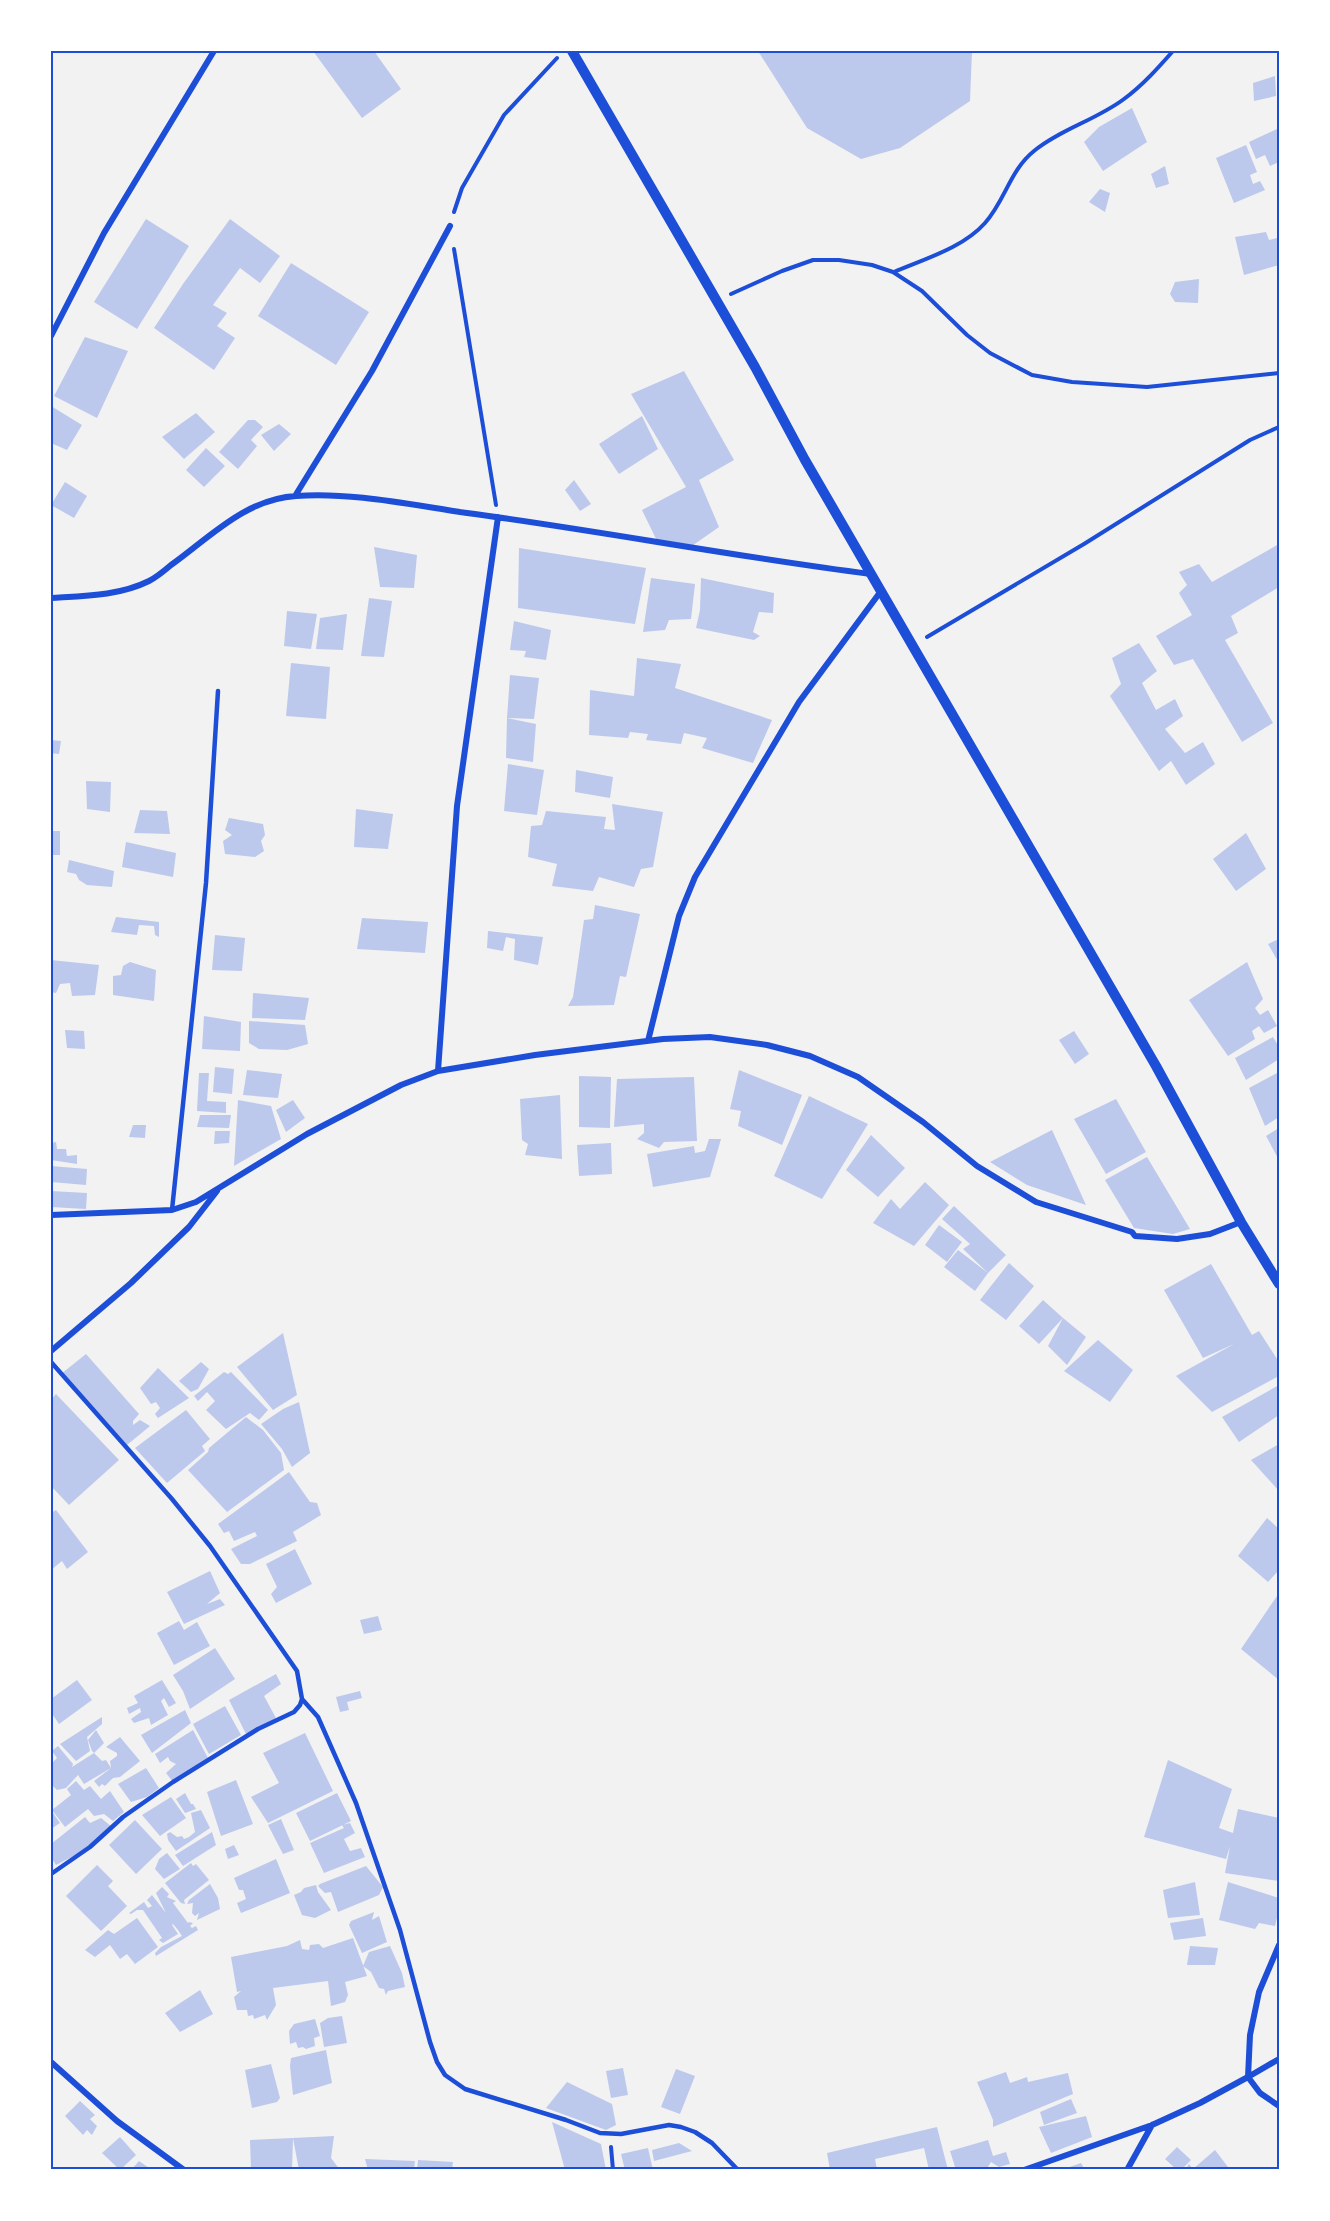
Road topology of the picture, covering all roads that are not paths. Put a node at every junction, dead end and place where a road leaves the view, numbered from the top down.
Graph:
1 (214, 51) edge
2 (572, 51) edge
3 (450, 225) road end
4 (51, 336) edge
5 (295, 496) junction
6 (498, 517) junction
7 (871, 574) junction
8 (881, 590) junction
9 (51, 598) edge
10 (218, 691) dead end
11 (648, 1041) junction
12 (438, 1071) junction
13 (219, 1188) junction
14 (172, 1210) junction
15 (51, 1215) edge
16 (1241, 1222) junction
17 (1279, 1284) edge
18 (51, 1351) edge
19 (51, 1362) edge
20 (302, 1699) junction
21 (51, 1874) edge
22 (1279, 1945) edge
23 (1279, 2059) edge
24 (51, 2062) edge
25 (1248, 2076) junction
26 (1279, 2106) edge
27 (1152, 2125) junction
28 (184, 2170) edge
29 (738, 2170) edge
30 (1024, 2170) edge
31 (1127, 2170) edge

1 - 4 street
2 - 7 street
3 - 5 street
5 - 6 street
5 - 9 street
6 - 7 street
6 - 12 street
7 - 8 street
8 - 11 street
8 - 16 street
10 - 14 lane
11 - 12 street
11 - 16 street
12 - 13 street
13 - 14 street
13 - 18 street
14 - 15 street
16 - 17 street
19 - 20 lane
20 - 21 lane
20 - 29 lane
22 - 25 street
23 - 25 street
24 - 28 street
25 - 26 street
25 - 27 street
27 - 30 street
27 - 31 street

